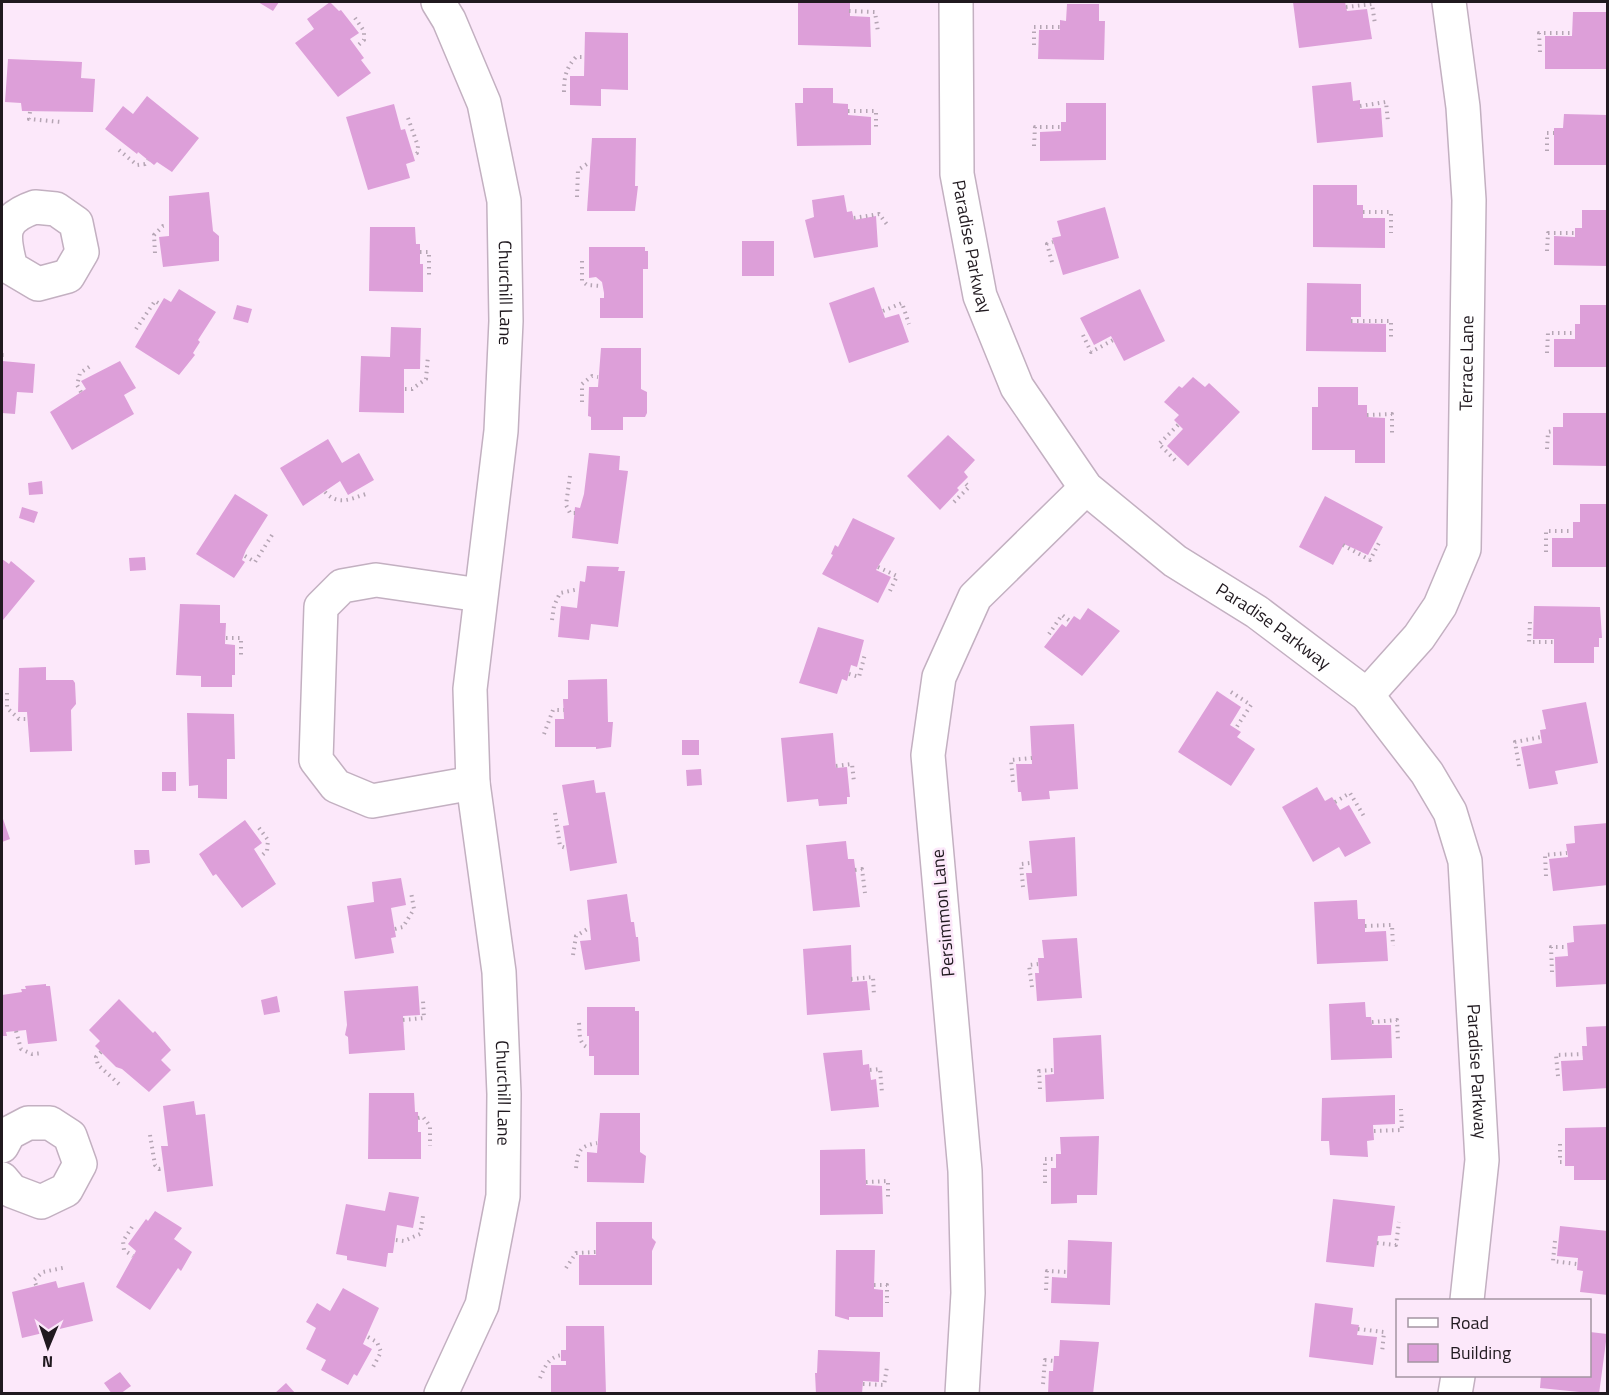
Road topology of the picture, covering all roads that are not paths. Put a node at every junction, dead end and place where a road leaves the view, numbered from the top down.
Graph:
1 (438, 2) edge
2 (956, 2) edge
3 (1449, 2) edge
4 (1086, 488) junction
5 (480, 595) junction
6 (1367, 695) junction
7 (473, 783) junction
8 (2, 1146) edge
9 (2, 1179) edge
10 (1467, 1299) edge
11 (1458, 1377) edge
12 (441, 1394) edge
13 (962, 1394) edge
14 (1455, 1394) edge

1 - 5 street, Churchill Lane
2 - 4 street, Paradise Parkway
3 - 6 street, Terrace Lane
4 - 6 street, Paradise Parkway
4 - 13 street, Persimmon Lane
5 - 7 street, Churchill Lane
5 - 7 street
6 - 10 street, Paradise Parkway
7 - 12 street, Churchill Lane
8 - 9 street
11 - 14 street

